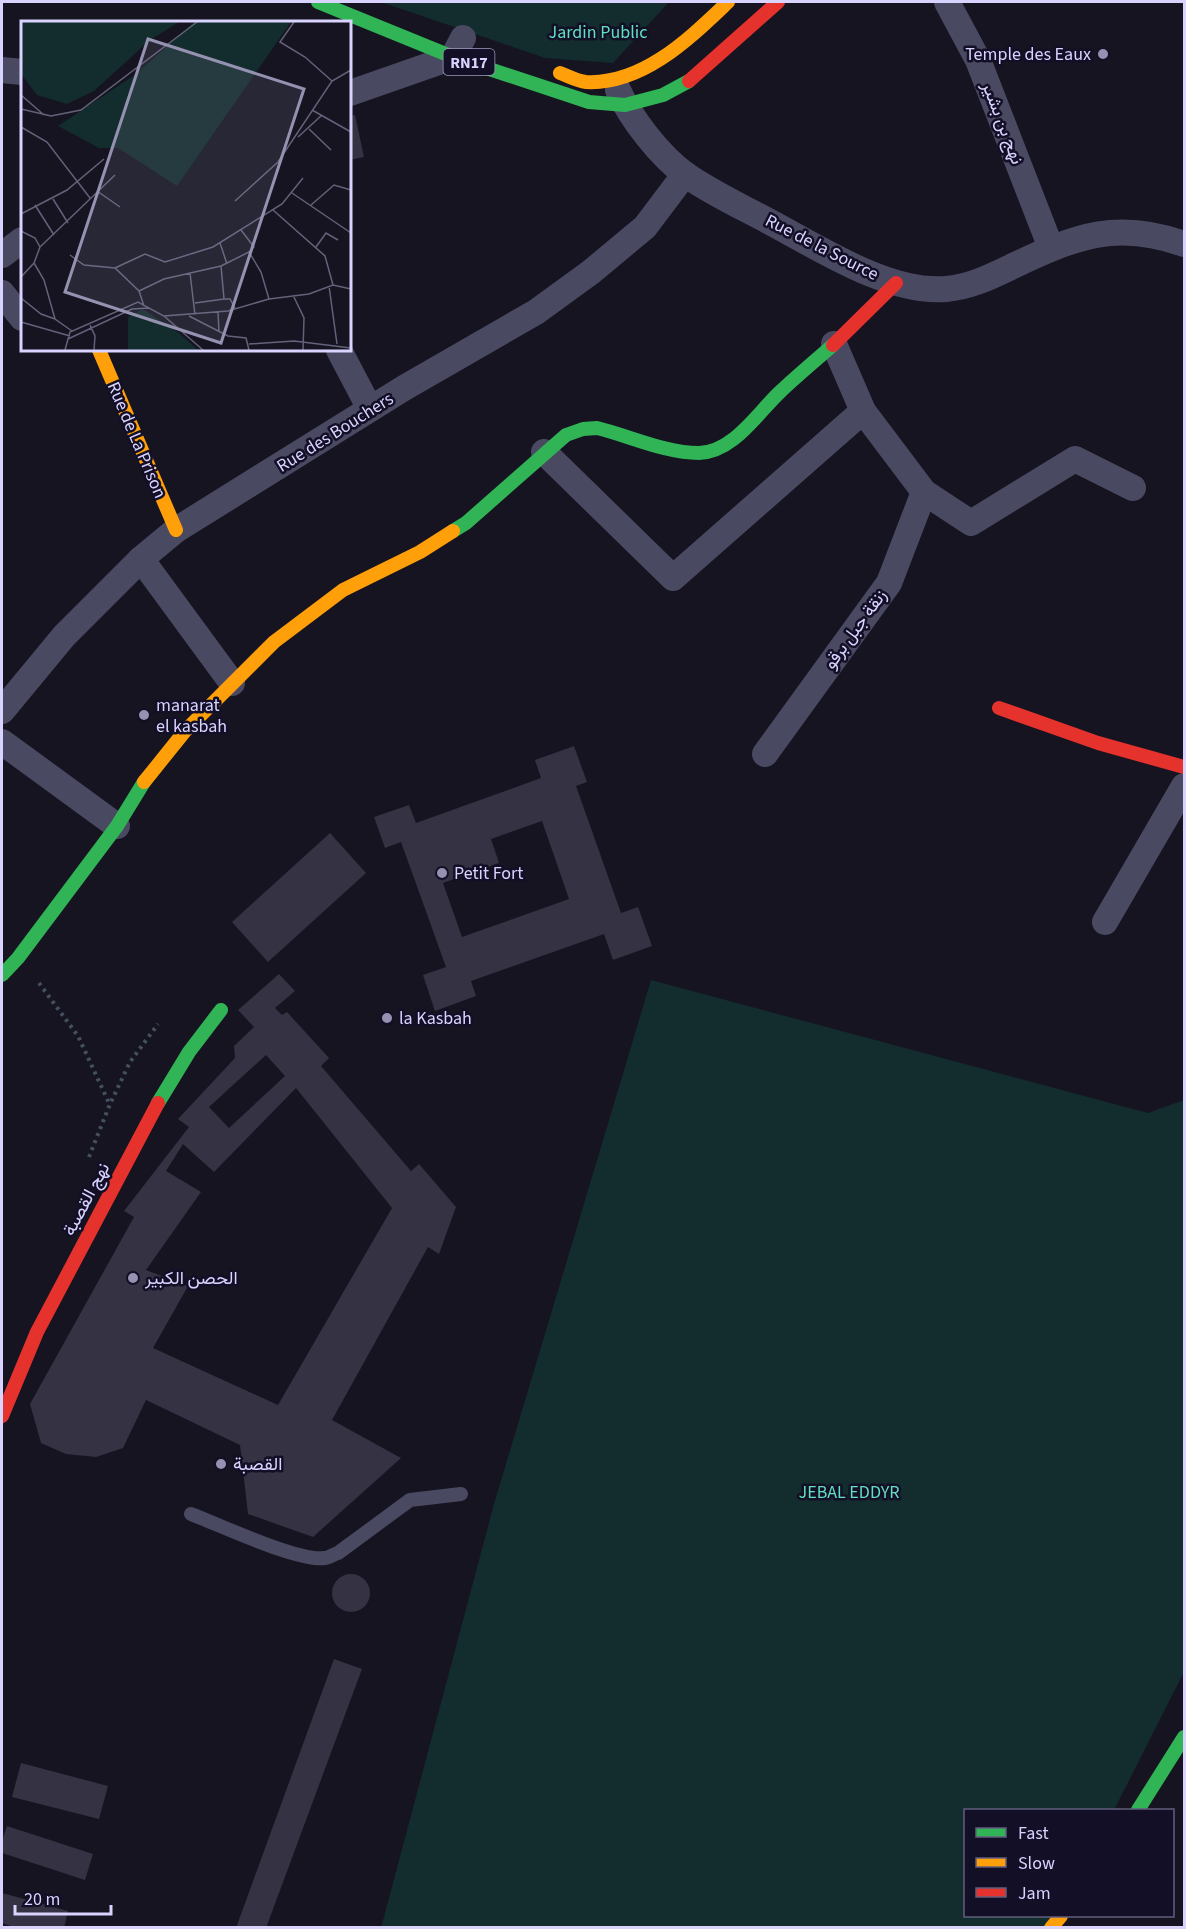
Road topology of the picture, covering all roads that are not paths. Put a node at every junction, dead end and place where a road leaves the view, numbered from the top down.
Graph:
1 (318, 2) edge
2 (355, 2) edge
3 (728, 2) edge
4 (778, 2) edge
5 (947, 2) edge
6 (382, 12) dead end
7 (460, 43) junction
8 (541, 66) dead end
9 (2, 70) edge
10 (21, 72) edge
11 (613, 79) junction
12 (351, 93) edge
13 (625, 105) junction
14 (685, 174) junction
15 (21, 241) edge
16 (1185, 244) edge
17 (1051, 248) junction
18 (2, 255) edge
19 (896, 283) junction
20 (2, 293) edge
21 (21, 317) edge
22 (834, 344) junction
23 (99, 351) edge
24 (340, 351) edge
25 (370, 409) junction
26 (863, 411) junction
27 (544, 452) junction
28 (1133, 488) dead end
29 (924, 492) junction
30 (176, 530) junction
31 (141, 560) junction
32 (232, 683) junction
33 (6, 693) edge
34 (999, 708) dead end
35 (2, 742) edge
36 (765, 754) dead end
37 (1185, 767) edge
38 (1185, 786) edge
39 (117, 826) junction
40 (1105, 922) dead end
41 (2, 975) edge
42 (221, 1010) dead end
43 (2, 1416) edge
44 (461, 1494) dead end
45 (191, 1514) dead end
46 (1185, 1737) edge
47 (1139, 1809) edge

1 - 7 street, RN17
2 - 6 street
3 - 11 street
4 - 13 street, RN17
5 - 17 street, نهج بن بشير
7 - 12 street
7 - 13 street, RN17
8 - 11 street
9 - 10 street
11 - 13 street, Rue de la Source
13 - 14 street, Rue de la Source
14 - 19 street, Rue de la Source
14 - 25 street, Rue des Bouchers
15 - 18 street
16 - 17 street, Rue de la Source
17 - 19 street, Rue de la Source
19 - 22 street
20 - 21 street
22 - 26 street
22 - 27 street
23 - 30 street, Rue de La Prison
24 - 25 street
25 - 30 street, Rue des Bouchers
26 - 27 street
26 - 29 street
27 - 32 street
28 - 29 street
29 - 36 street, زنقة جبل برقو
30 - 31 street, Rue des Bouchers
31 - 32 street
31 - 33 street, Rue des Bouchers
32 - 39 street
34 - 37 street
35 - 39 street
38 - 40 street
39 - 41 street
42 - 43 street, نهج القصبة
44 - 45 lane
46 - 47 street

